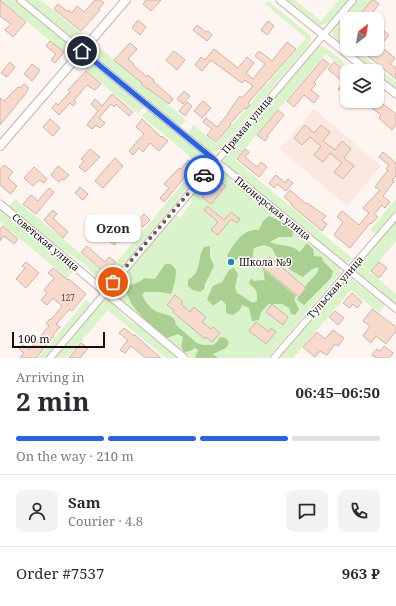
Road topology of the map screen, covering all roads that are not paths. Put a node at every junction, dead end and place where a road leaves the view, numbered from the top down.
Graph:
1 (20, 0) edge
2 (126, 0) edge
3 (280, 0) edge
4 (353, 0) edge
5 (323, 34) junction
6 (82, 51) junction
7 (359, 64) edge
8 (384, 85) edge
9 (396, 94) edge
10 (0, 146) edge
11 (216, 161) junction
12 (0, 204) edge
13 (396, 216) edge
14 (349, 270) junction
15 (105, 292) junction
16 (396, 310) edge
17 (50, 358) edge
18 (184, 358) edge
19 (274, 358) edge

1 - 6 street, Пионерская улица
2 - 6 main road
3 - 5 street
4 - 5 street, Прямая улица
5 - 7 street
5 - 11 street, Прямая улица
6 - 10 main road
6 - 11 street, Пионерская улица
8 - 9 street
11 - 14 street, Пионерская улица
11 - 15 street, Прямая улица
12 - 15 street, Советская улица
13 - 14 street, Тульская улица
14 - 16 street, Пионерская улица
14 - 19 street, Тульская улица
15 - 17 street, Прямая улица
15 - 18 street, Советская улица

